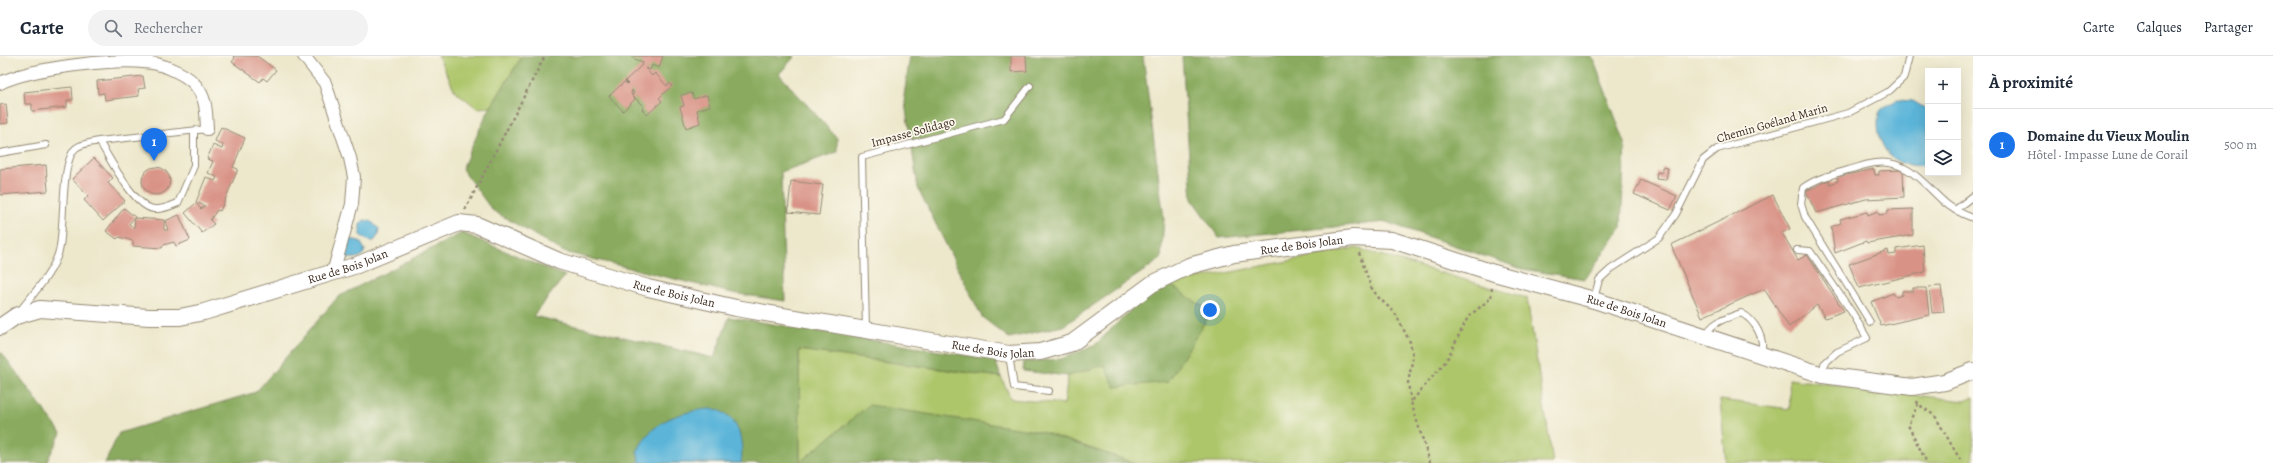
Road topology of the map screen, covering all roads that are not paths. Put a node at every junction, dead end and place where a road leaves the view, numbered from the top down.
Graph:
1 (304, 56) edge
2 (1910, 56) edge
3 (0, 83) edge
4 (1030, 86) dead end
5 (207, 130) joint
6 (194, 131) junction
7 (99, 141) junction
8 (46, 145) dead end
9 (0, 153) edge
10 (1973, 196) edge
11 (1955, 210) junction
12 (1973, 218) edge
13 (1797, 250) dead end
14 (333, 273) junction
15 (1594, 300) junction
16 (16, 316) junction
17 (1870, 322) dead end
18 (0, 327) edge
19 (866, 330) junction
20 (1706, 337) junction
21 (1009, 354) junction
22 (1761, 355) junction
23 (1973, 370) edge
24 (1823, 375) junction
25 (1049, 391) dead end

1 - 14 street
2 - 15 lane, Chemin Goéland Marin
3 - 5 street
4 - 19 lane, Impasse Solidago
5 - 6 lane
6 - 7 lane
6 - 7 lane
7 - 16 lane
8 - 9 lane
10 - 11 lane
11 - 12 lane
11 - 17 lane
13 - 24 lane
14 - 16 street, Rue de Bois Jolan
14 - 19 street, Rue de Bois Jolan
15 - 20 street, Rue de Bois Jolan
15 - 21 street, Rue de Bois Jolan
16 - 18 street, Rue de Bois Jolan
19 - 21 street, Rue de Bois Jolan
20 - 22 street, Rue de Bois Jolan
20 - 22 lane
21 - 25 lane
22 - 24 street, Rue de Bois Jolan
23 - 24 street, Rue de Bois Jolan

